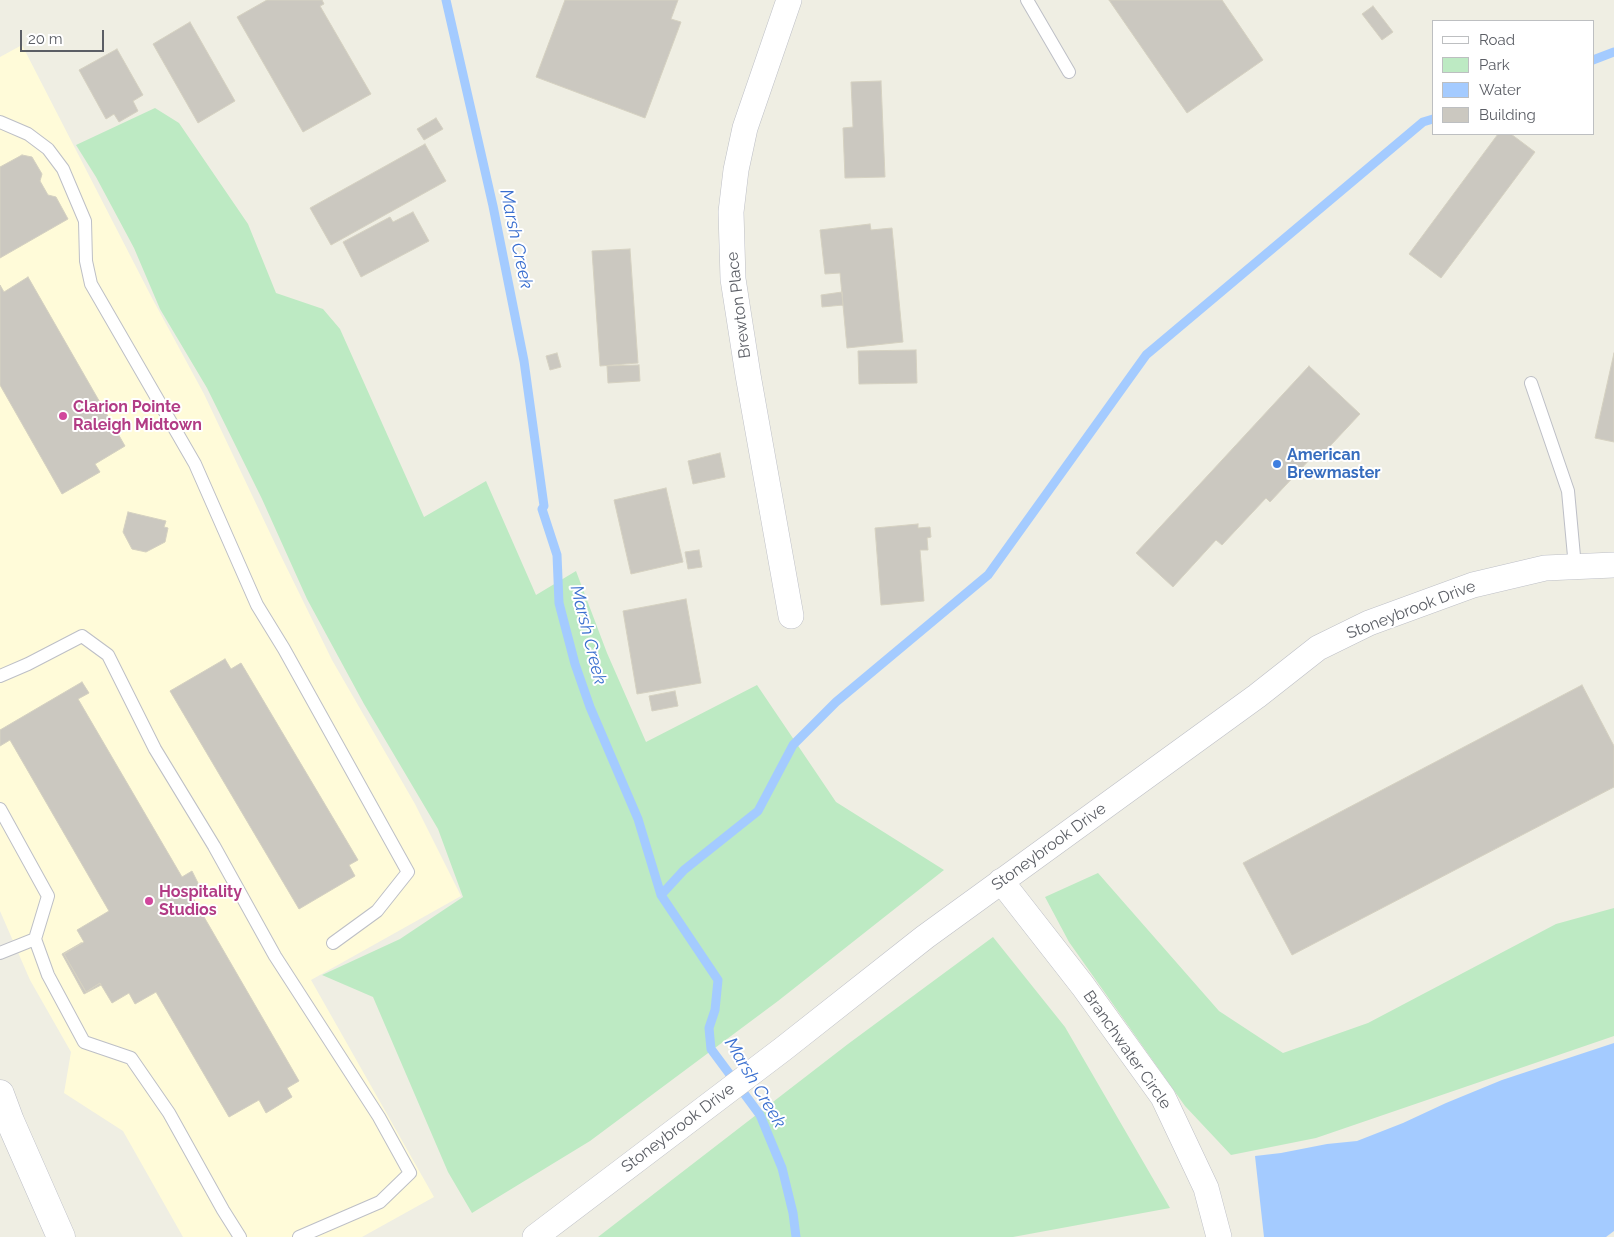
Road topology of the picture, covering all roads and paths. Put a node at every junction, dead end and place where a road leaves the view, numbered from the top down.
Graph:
1 (789, 0) edge
2 (1027, 0) edge
3 (1069, 72) dead end
4 (0, 122) edge
5 (1531, 383) dead end
6 (1614, 565) edge
7 (1575, 567) junction
8 (792, 616) dead end
9 (0, 676) edge
10 (0, 808) edge
11 (1001, 881) junction
12 (35, 939) junction
13 (333, 942) dead end
14 (0, 953) edge
15 (0, 1094) edge
16 (5, 1123) edge
17 (61, 1237) edge
18 (240, 1237) edge
19 (299, 1237) edge
20 (535, 1237) edge
21 (1219, 1237) edge

1 - 8 street, Brewton Place
2 - 3 lane
4 - 13 lane
5 - 7 lane
6 - 7 street, Stoneybrook Drive
7 - 11 street, Stoneybrook Drive
9 - 19 lane
10 - 12 lane
11 - 20 street, Stoneybrook Drive
11 - 21 street, Branchwater Circle
12 - 14 lane
12 - 18 lane
15 - 16 main road
16 - 17 main road

